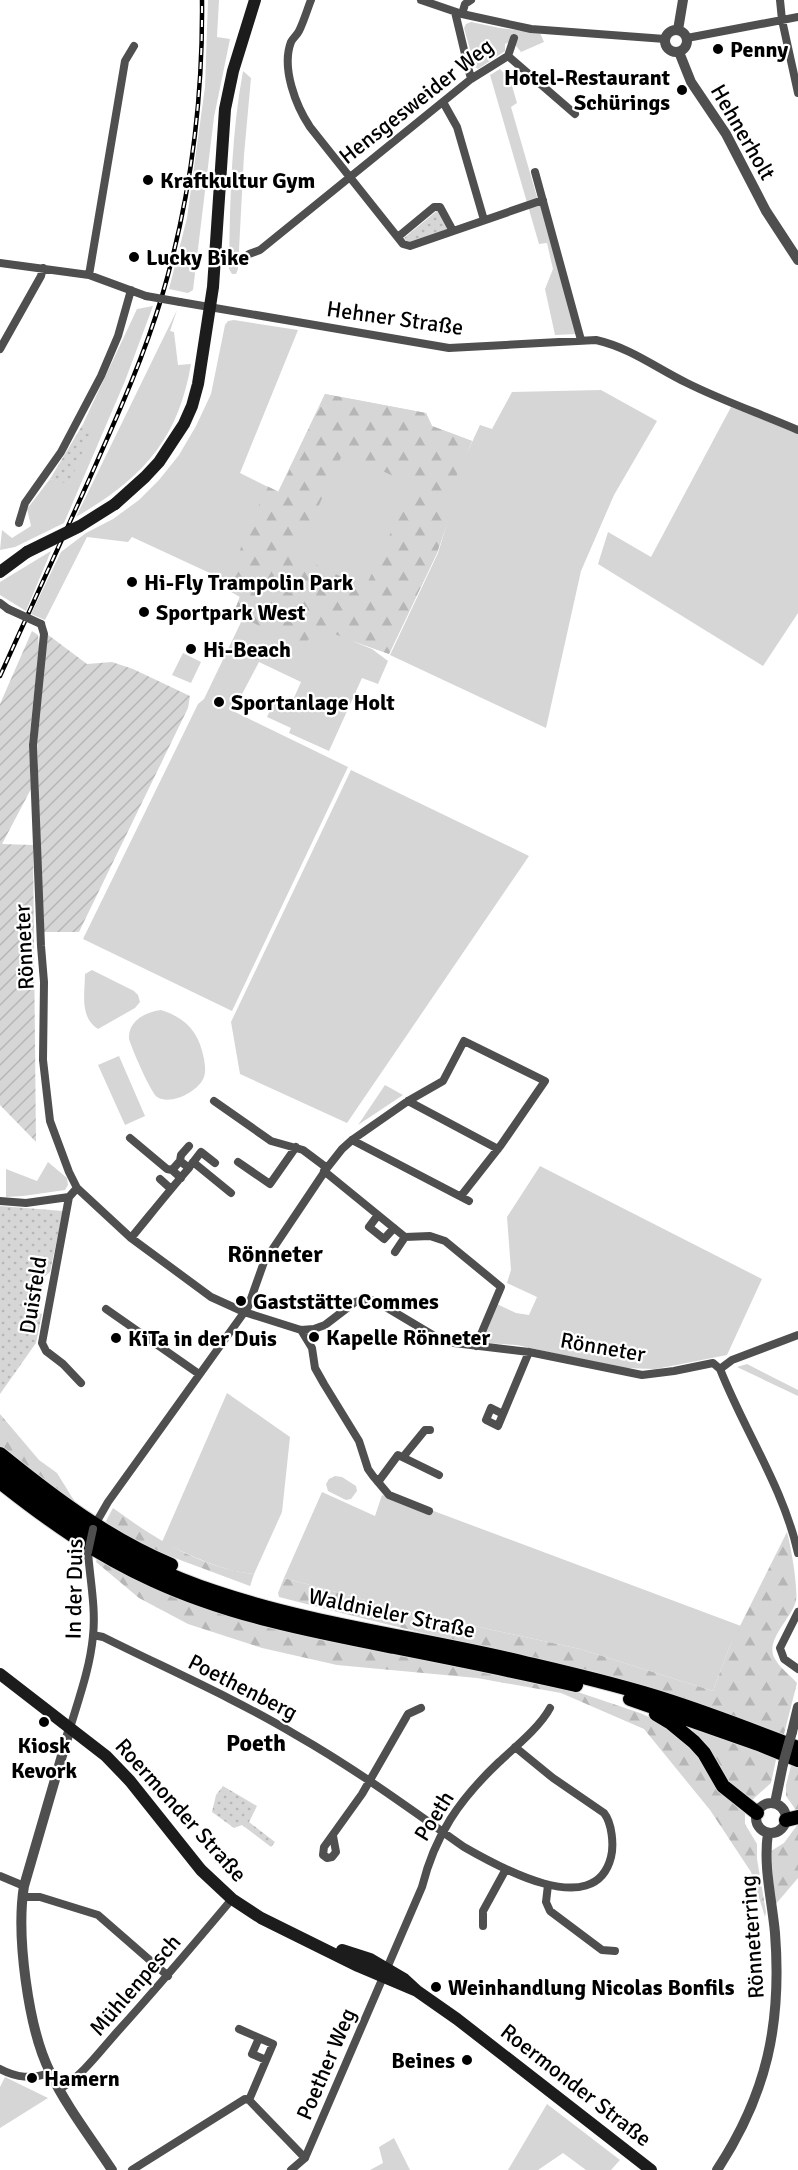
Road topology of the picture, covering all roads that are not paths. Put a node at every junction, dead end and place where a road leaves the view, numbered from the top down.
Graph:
1 (255, 0) edge
2 (311, 0) edge
3 (421, 0) edge
4 (471, 0) edge
5 (683, 0) edge
6 (780, 0) edge
7 (458, 13) junction
8 (798, 17) edge
9 (782, 20) junction
10 (678, 30) junction
11 (514, 38) dead end
12 (687, 38) junction
13 (665, 39) junction
14 (134, 46) dead end
15 (679, 51) junction
16 (508, 56) junction
17 (471, 79) junction
18 (798, 93) edge
19 (443, 102) junction
20 (575, 114) dead end
21 (535, 172) dead end
22 (350, 176) junction
23 (543, 200) junction
24 (484, 220) junction
25 (453, 231) junction
26 (399, 237) junction
27 (249, 254) dead end
28 (798, 260) edge
29 (0, 263) edge
30 (43, 268) junction
31 (89, 275) junction
32 (131, 290) junction
33 (209, 306) junction
34 (581, 340) junction
35 (0, 349) edge
36 (798, 430) edge
37 (19, 523) dead end
38 (27, 552) junction
39 (0, 562) edge
40 (0, 572) edge
41 (3, 606) edge
42 (214, 1101) dead end
43 (408, 1101) junction
44 (130, 1138) dead end
45 (352, 1140) junction
46 (189, 1146) dead end
47 (296, 1147) junction
48 (498, 1149) junction
49 (180, 1161) junction
50 (238, 1162) dead end
51 (215, 1163) dead end
52 (191, 1165) junction
53 (325, 1169) junction
54 (172, 1170) junction
55 (181, 1178) junction
56 (160, 1179) dead end
57 (77, 1188) junction
58 (171, 1189) junction
59 (231, 1193) dead end
60 (69, 1197) junction
61 (0, 1201) edge
62 (378, 1215) junction
63 (394, 1228) junction
64 (405, 1237) junction
65 (131, 1238) junction
66 (395, 1252) dead end
67 (106, 1309) dead end
68 (244, 1312) junction
69 (301, 1330) junction
70 (798, 1335) edge
71 (476, 1346) junction
72 (529, 1352) junction
73 (720, 1369) junction
74 (199, 1374) junction
75 (81, 1383) dead end
76 (503, 1414) dead end
77 (430, 1430) dead end
78 (0, 1454) edge
79 (403, 1457) junction
80 (0, 1469) edge
81 (439, 1475) dead end
82 (0, 1482) edge
83 (378, 1482) junction
84 (429, 1511) dead end
85 (94, 1527) junction
86 (798, 1554) edge
87 (798, 1612) edge
88 (383, 1633) junction
89 (93, 1635) junction
90 (798, 1669) edge
91 (0, 1674) edge
92 (637, 1701) junction
93 (798, 1707) edge
94 (421, 1708) dead end
95 (550, 1708) dead end
96 (70, 1728) junction
97 (515, 1747) junction
98 (798, 1748) edge
99 (798, 1760) edge
100 (370, 1782) junction
101 (775, 1803) junction
102 (757, 1813) junction
103 (792, 1818) edge
104 (442, 1831) junction
105 (768, 1833) junction
106 (333, 1836) dead end
107 (506, 1869) junction
108 (0, 1876) edge
109 (548, 1885) junction
110 (23, 1891) junction
111 (232, 1899) junction
112 (483, 1926) dead end
113 (615, 1951) dead end
114 (385, 1972) junction
115 (168, 1976) junction
116 (239, 2028) dead end
117 (259, 2038) junction
118 (266, 2060) junction
119 (0, 2069) edge
120 (50, 2073) junction
121 (60, 2089) junction
122 (249, 2100) junction
123 (305, 2158) junction
124 (112, 2170) edge
125 (132, 2170) edge
126 (291, 2170) edge
127 (651, 2170) edge
128 (717, 2170) edge

1 - 33 main road
2 - 22 street
3 - 7 street
4 - 7 street
5 - 10 street
6 - 9 street
7 - 13 street
7 - 17 street
8 - 9 street
9 - 12 street
9 - 18 street
10 - 12 street
10 - 13 street
11 - 16 street, Hensgesweider Weg
12 - 15 street
13 - 15 street, Hehnerholt
14 - 31 street
15 - 28 street, Hehnerholt
16 - 17 street, Hensgesweider Weg
16 - 20 street
17 - 19 street, Hensgesweider Weg
19 - 22 street, Hensgesweider Weg
19 - 24 street
21 - 23 street
22 - 26 street
22 - 27 street, Hensgesweider Weg
23 - 24 street
23 - 34 street
24 - 25 street
25 - 26 street
25 - 26 street
29 - 30 street, Hehner Straße
30 - 31 street, Hehner Straße
30 - 35 street
31 - 32 street, Hehner Straße
32 - 33 street, Hehner Straße, bridge
32 - 37 street
33 - 34 street, Hehner Straße
33 - 38 main road, bridge
34 - 36 street, Hehner Straße
38 - 39 main road
38 - 40 main road
41 - 57 street, Rönneter, bridge
42 - 47 street
43 - 45 street, In der Duis
43 - 48 street
43 - 48 street, In der Duis
44 - 54 street
45 - 48 street
45 - 53 street, In der Duis
46 - 49 street
47 - 50 street
47 - 53 street
49 - 52 street
49 - 54 street
51 - 52 street
52 - 55 street
52 - 59 street
53 - 62 street
53 - 68 street, In der Duis
54 - 55 street
55 - 58 street
56 - 58 street
57 - 60 street
57 - 65 street, Rönneter
58 - 65 street
60 - 61 street
60 - 75 street, Duisfeld
62 - 63 street
62 - 63 street
63 - 64 street
64 - 66 street
64 - 71 street
65 - 68 street, Rönneter
67 - 74 street
68 - 69 street, Rönneter
68 - 74 street, In der Duis
69 - 71 street, Rönneter
69 - 83 street
70 - 73 street
71 - 72 street, Rönneter
72 - 73 street, Rönneter
72 - 76 street, Rönneter
73 - 86 street
74 - 85 street, In der Duis
77 - 79 street
78 - 85 highway
79 - 81 street
79 - 83 street
80 - 88 highway, Waldnieler Straße
82 - 92 highway, Waldnieler Straße
83 - 84 street
85 - 88 highway
85 - 89 street, In der Duis, bridge
87 - 90 street
88 - 98 highway, Waldnieler Straße
89 - 96 street, In der Duis
89 - 100 street, Poethenberg
91 - 96 main road, Roermonder Straße
92 - 99 highway, Waldnieler Straße
92 - 102 highway
93 - 101 street, bridge
94 - 100 street
95 - 97 street, Poeth
96 - 110 street
96 - 111 main road, Roermonder Straße
97 - 104 street, Poeth
97 - 109 street, Poethenberg
100 - 104 street, Poethenberg
100 - 106 street
101 - 102 street
101 - 103 street
102 - 105 street
103 - 105 street
104 - 107 street, Poethenberg
104 - 114 street, Poeth
105 - 128 street, Rönneterring
107 - 109 street, Poethenberg
107 - 112 street
108 - 110 street
109 - 113 street
110 - 115 street
110 - 120 street
111 - 114 main road, Roermonder Straße
111 - 115 street, Mühlenpesch
114 - 123 street, Poether Weg
114 - 127 main road, Roermonder Straße
115 - 121 street, Mühlenpesch
116 - 117 street
117 - 118 street
117 - 118 street
118 - 122 street
119 - 120 street
120 - 121 street
121 - 124 street
122 - 123 street
122 - 125 street
123 - 126 street, Poether Weg

